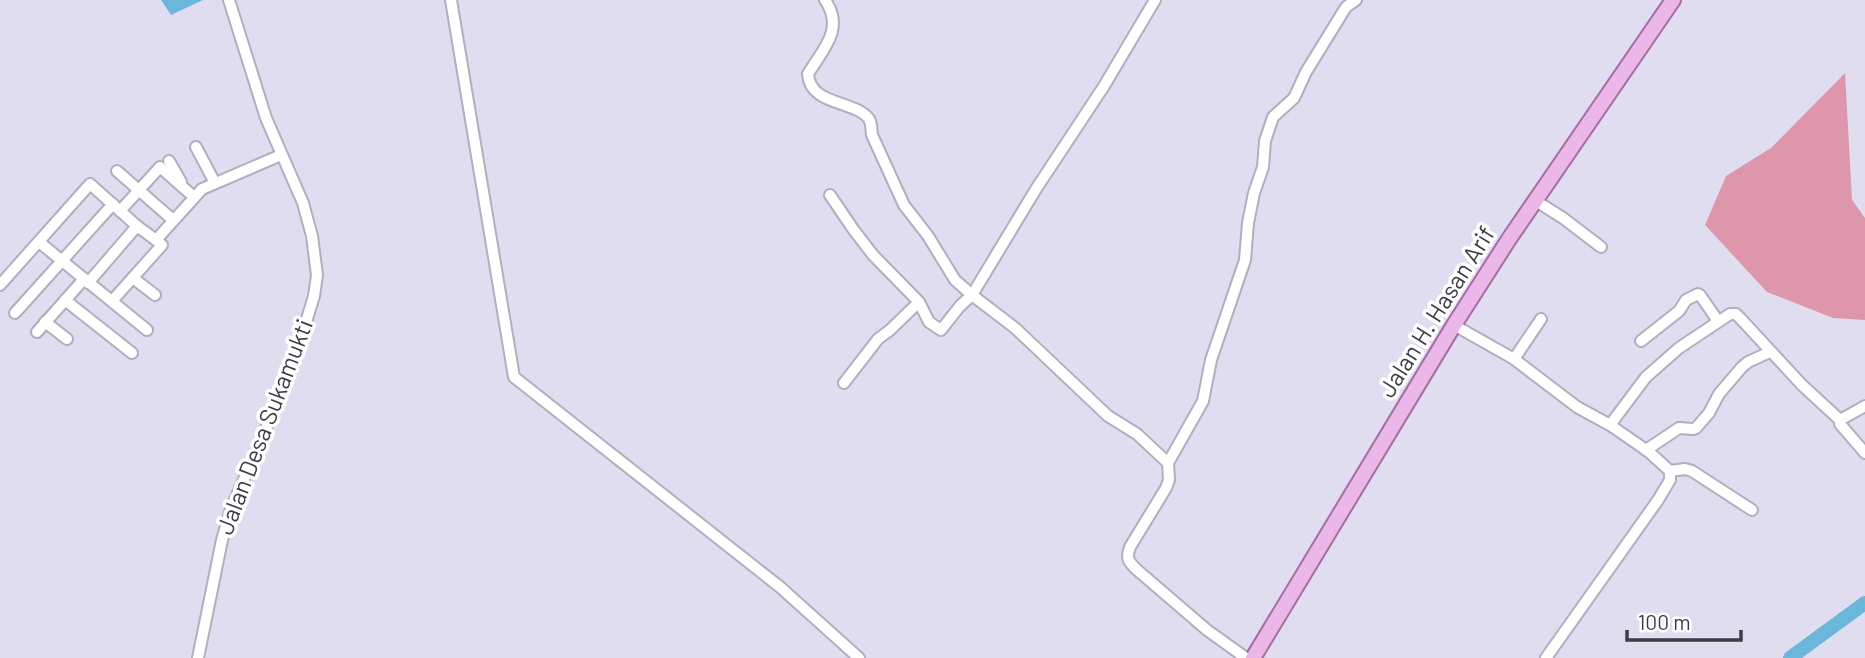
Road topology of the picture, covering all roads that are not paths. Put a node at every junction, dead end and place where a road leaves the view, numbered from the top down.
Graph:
1 (229, 0) edge
2 (451, 0) edge
3 (825, 0) edge
4 (1156, 0) edge
5 (1356, 0) edge
6 (1673, 0) edge
7 (196, 147) dead end
8 (281, 155) junction
9 (169, 161) dead end
10 (117, 171) dead end
11 (215, 183) junction
12 (139, 191) junction
13 (190, 194) junction
14 (830, 195) dead end
15 (1536, 201) junction
16 (116, 208) junction
17 (173, 219) junction
18 (137, 226) junction
19 (156, 240) junction
20 (39, 242) junction
21 (1601, 247) dead end
22 (62, 261) junction
23 (133, 278) junction
24 (86, 281) junction
25 (0, 285) edge
26 (155, 295) dead end
27 (972, 295) junction
28 (65, 300) junction
29 (112, 301) junction
30 (919, 302) junction
31 (15, 313) dead end
32 (1541, 319) dead end
33 (1718, 321) junction
34 (45, 322) junction
35 (1454, 325) junction
36 (147, 330) dead end
37 (37, 332) dead end
38 (67, 339) dead end
39 (1641, 341) dead end
40 (1770, 352) junction
41 (132, 353) dead end
42 (1514, 359) junction
43 (844, 383) dead end
44 (1865, 406) edge
45 (1840, 420) junction
46 (1610, 425) junction
47 (1646, 450) junction
48 (1865, 453) edge
49 (1168, 463) junction
50 (1671, 471) junction
51 (1752, 510) dead end
52 (198, 658) edge
53 (859, 658) edge
54 (1246, 658) edge
55 (1253, 658) edge
56 (1546, 658) edge

1 - 8 street, Jalan Desa Sukamukti
2 - 53 street
3 - 27 street
4 - 27 street
5 - 49 street
6 - 15 main road, Jalan H. Hasan Arif
7 - 11 street
8 - 11 street
8 - 52 street, Jalan Desa Sukamukti
9 - 13 street
10 - 12 street
11 - 13 street
12 - 13 street
12 - 16 street
12 - 17 street
13 - 17 street
14 - 30 street
15 - 21 street
15 - 35 main road, Jalan H. Hasan Arif
16 - 18 street
16 - 20 street
16 - 22 street
17 - 19 street
18 - 19 street
18 - 24 street
19 - 23 street
20 - 22 street
20 - 25 street
22 - 24 street
22 - 31 street
23 - 26 street
23 - 29 street
24 - 28 street
24 - 29 street
27 - 30 street
27 - 49 street
28 - 34 street
28 - 41 street
29 - 36 street
30 - 43 street
32 - 42 street
33 - 39 street
33 - 40 street
33 - 46 street
34 - 37 street
34 - 38 street
35 - 42 street
35 - 55 main road, Jalan H. Hasan Arif
40 - 45 street
40 - 47 street
42 - 46 street
44 - 45 street
45 - 48 street
46 - 47 street
47 - 50 street
49 - 54 street
50 - 51 street
50 - 56 street

